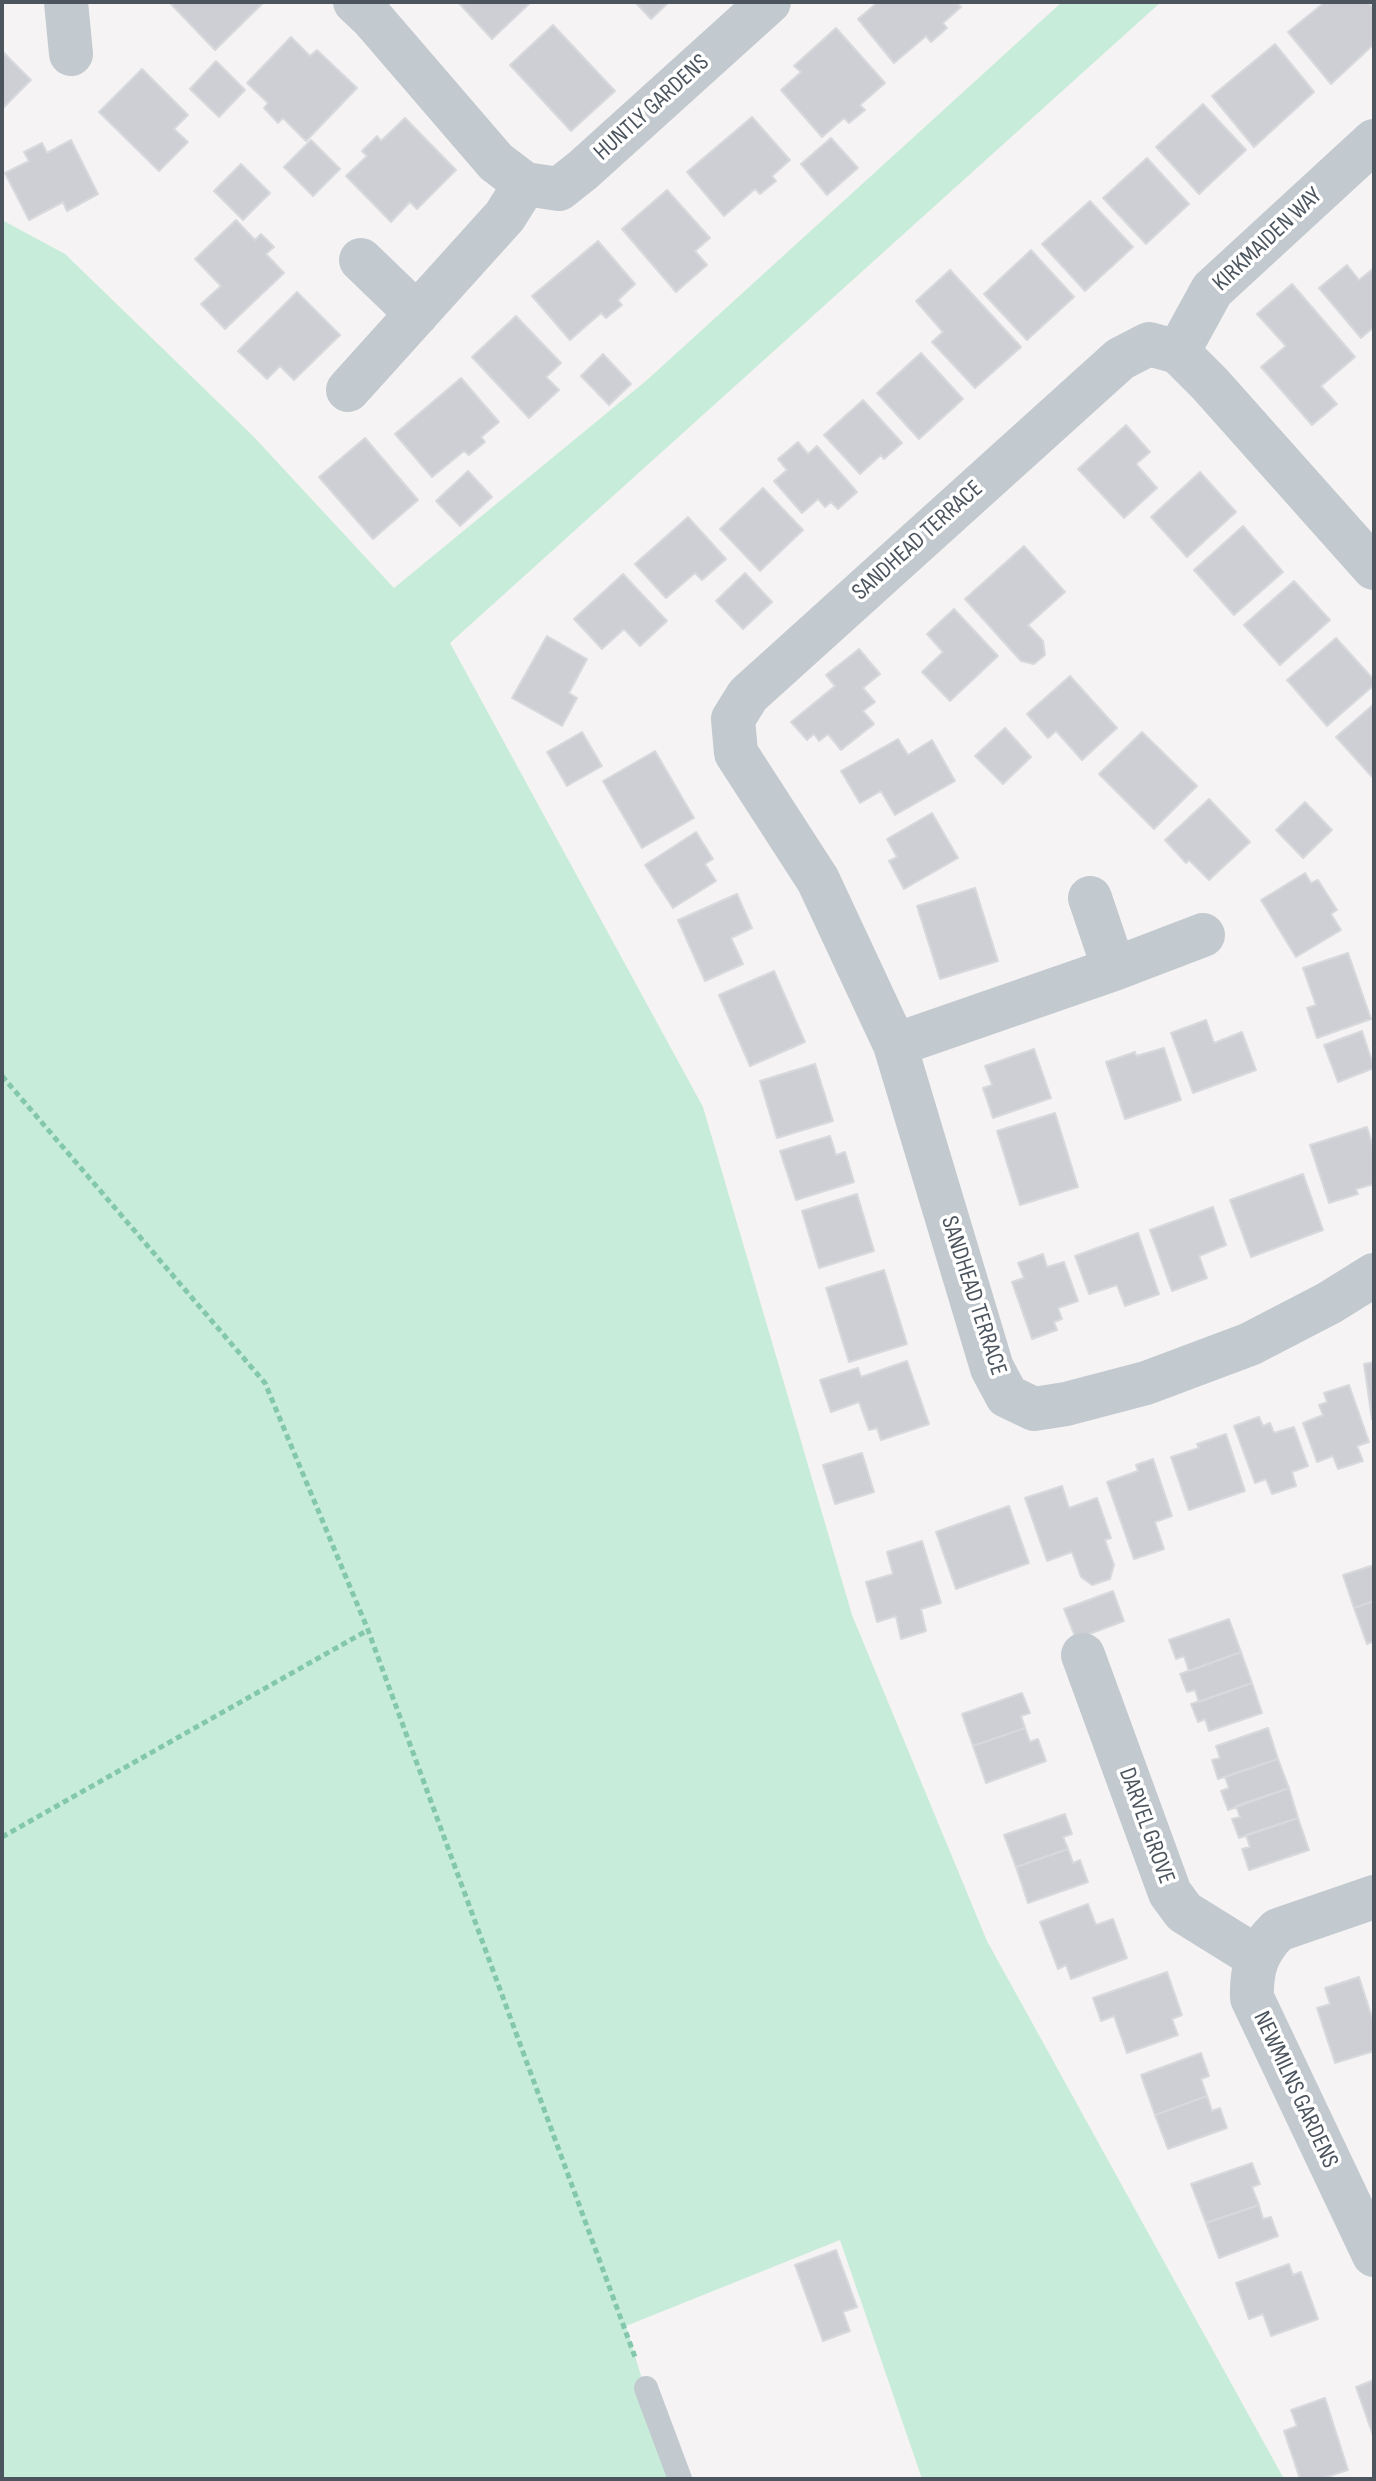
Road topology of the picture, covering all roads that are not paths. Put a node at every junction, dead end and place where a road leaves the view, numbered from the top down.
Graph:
1 (66, 2) edge
2 (355, 2) edge
3 (769, 2) edge
4 (71, 54) dead end
5 (1374, 141) edge
6 (525, 184) junction
7 (361, 260) dead end
8 (417, 314) junction
9 (1178, 352) junction
10 (348, 390) dead end
11 (1374, 568) edge
12 (1090, 898) dead end
13 (1203, 935) dead end
14 (1114, 969) junction
15 (895, 1045) junction
16 (1374, 1275) edge
17 (1083, 1655) dead end
18 (1374, 1897) edge
19 (1258, 1958) junction
20 (1374, 2255) edge
21 (646, 2388) road end
22 (680, 2479) edge

1 - 4 street
2 - 6 street
3 - 6 street, HUNTLY GARDENS
5 - 9 street, KIRKMAIDEN WAY
6 - 8 street
7 - 8 street
8 - 10 street
9 - 11 street
9 - 15 street, SANDHEAD TERRACE
12 - 14 street
13 - 14 street
14 - 15 street
15 - 16 street, SANDHEAD TERRACE
17 - 19 street, DARVEL GROVE
18 - 19 street
19 - 20 street, NEWMILNS GARDENS
21 - 22 lane

